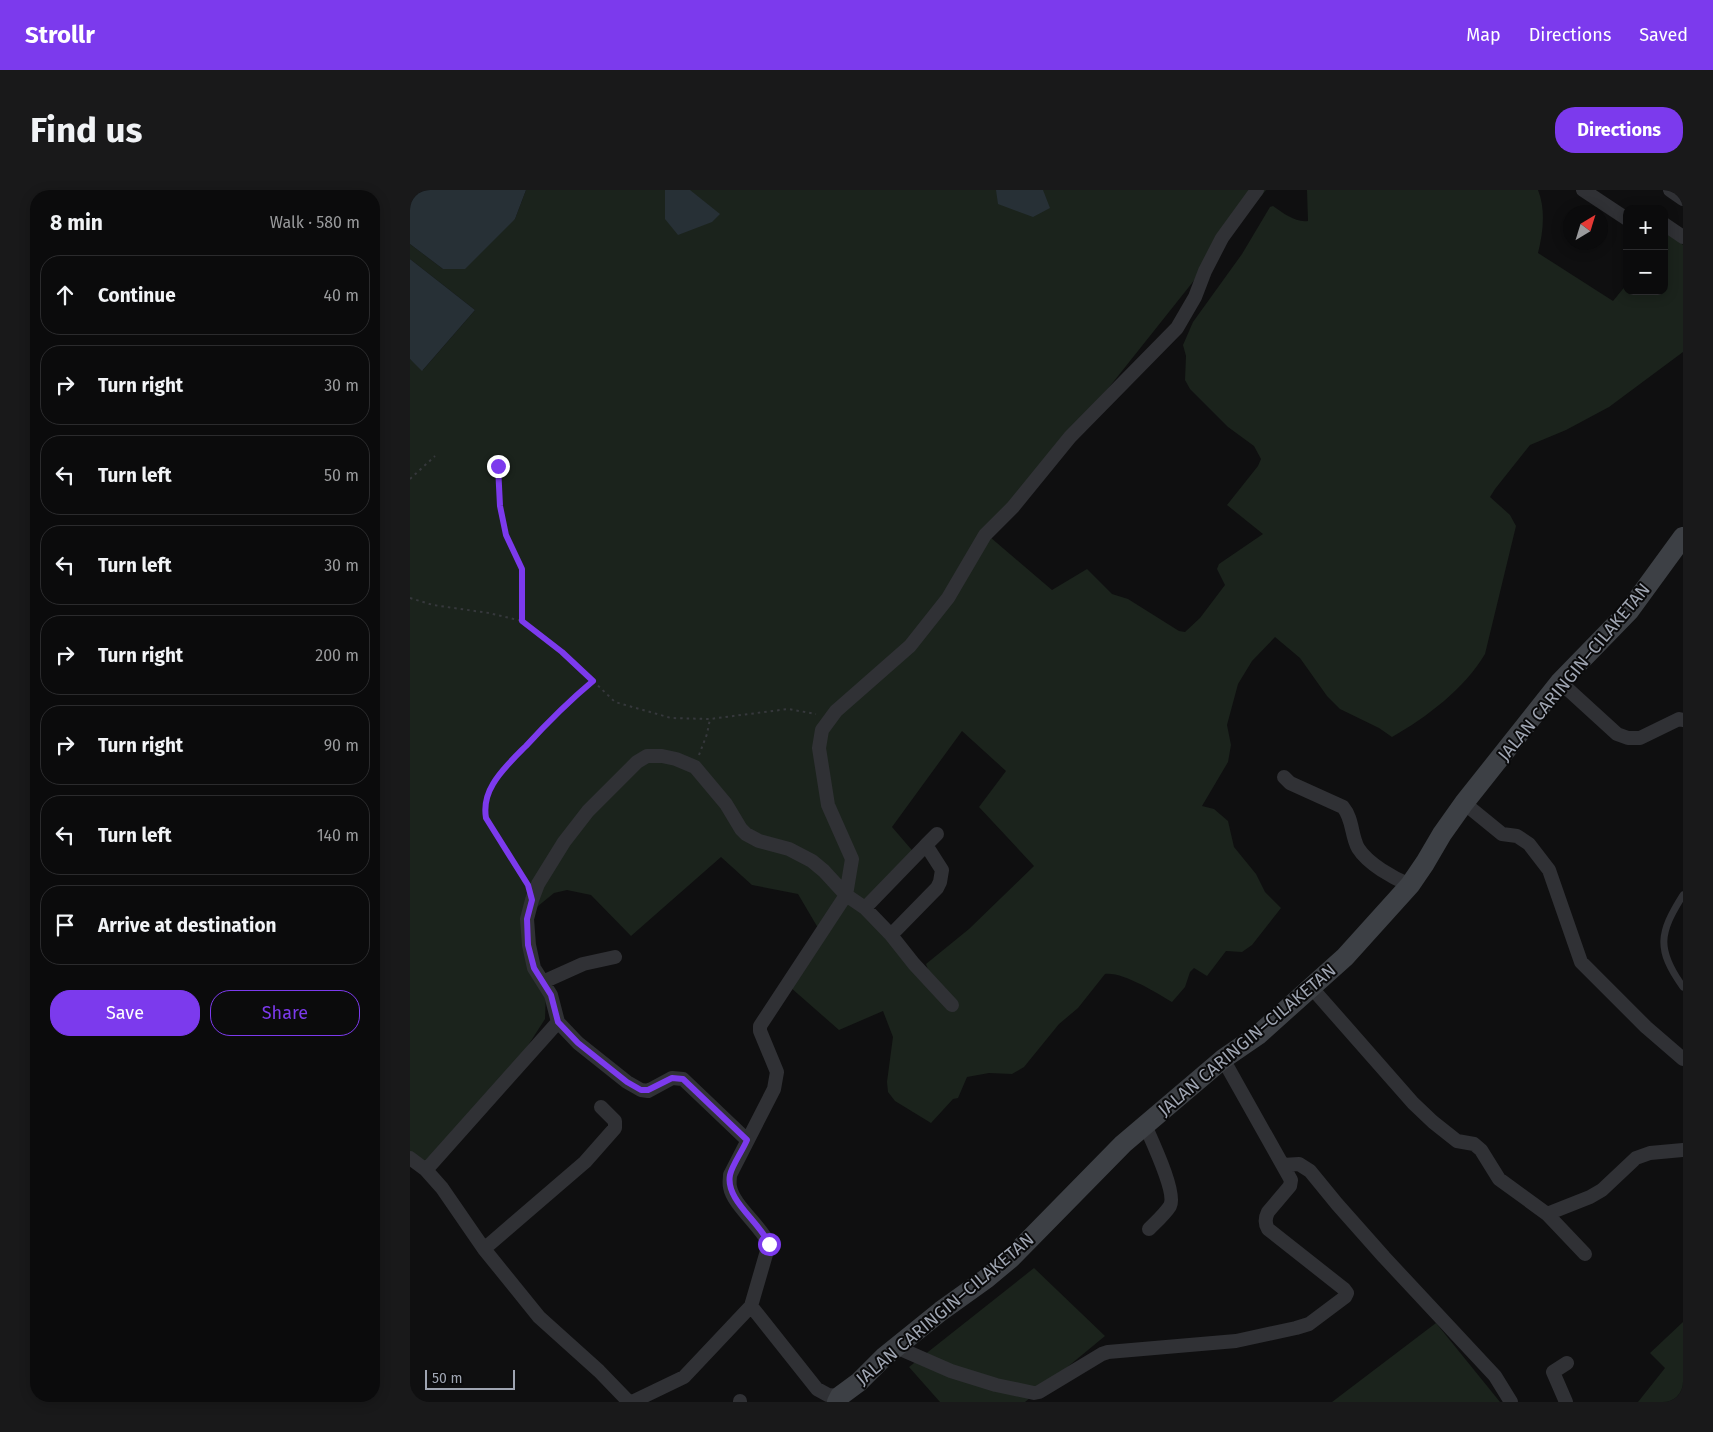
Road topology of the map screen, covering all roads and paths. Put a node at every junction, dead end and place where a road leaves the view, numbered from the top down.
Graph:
1 (1257, 190) edge
2 (1583, 190) edge
3 (1670, 190) edge
4 (1683, 199) edge
5 (1623, 216) edge
6 (1668, 227) edge
7 (1683, 237) edge
8 (435, 456) dead end
9 (498, 466) dead end
10 (410, 479) edge
11 (1683, 538) edge
12 (410, 598) edge
13 (522, 621) junction
14 (593, 681) junction
15 (1560, 682) junction
16 (836, 712) junction
17 (710, 719) junction
18 (1683, 720) edge
19 (694, 767) junction
20 (1284, 777) dead end
21 (1464, 803) junction
22 (937, 834) dead end
23 (926, 845) junction
24 (1410, 885) junction
25 (846, 895) junction
26 (1683, 895) edge
27 (532, 900) junction
28 (865, 908) junction
29 (891, 935) junction
30 (615, 956) dead end
31 (543, 982) junction
32 (1311, 987) junction
33 (1683, 987) edge
34 (952, 1005) dead end
35 (558, 1022) junction
36 (1223, 1059) junction
37 (1683, 1059) edge
38 (601, 1107) dead end
39 (1145, 1125) junction
40 (747, 1140) junction
41 (1683, 1150) edge
42 (410, 1158) edge
43 (1283, 1165) junction
44 (426, 1170) junction
45 (1547, 1214) junction
46 (1149, 1229) dead end
47 (484, 1249) junction
48 (1585, 1254) dead end
49 (751, 1306) junction
50 (896, 1347) junction
51 (1567, 1363) dead end
52 (838, 1399) edge
53 (630, 1402) edge
54 (1511, 1402) edge
55 (1566, 1402) edge

1 - 16 street
2 - 5 street
3 - 4 street
6 - 7 street
8 - 10 path
9 - 13 path
11 - 15 street, JALAN CARINGIN–CILAKETAN
12 - 13 path
13 - 14 path
14 - 17 path
14 - 27 path
15 - 18 street
15 - 21 street, JALAN CARINGIN–CILAKETAN
16 - 17 path
16 - 25 street
17 - 19 path
19 - 25 street
19 - 27 street
20 - 24 street
21 - 24 street, JALAN CARINGIN–CILAKETAN
21 - 37 street
22 - 23 street
23 - 28 street
23 - 29 street
24 - 32 street, JALAN CARINGIN–CILAKETAN
25 - 28 street
25 - 40 street
26 - 33 lane
27 - 31 street
28 - 29 street
29 - 34 street
30 - 31 street
31 - 35 street
32 - 36 street, JALAN CARINGIN–CILAKETAN
32 - 45 street
35 - 40 street
35 - 44 street
36 - 39 street, JALAN CARINGIN–CILAKETAN
36 - 43 street
38 - 47 street
39 - 46 street
39 - 50 street, JALAN CARINGIN–CILAKETAN
40 - 49 street
41 - 45 street
42 - 44 street
43 - 50 street
43 - 54 street
44 - 47 street
45 - 48 street
47 - 53 street
49 - 52 street
49 - 53 street
50 - 52 street, JALAN CARINGIN–CILAKETAN
51 - 55 street

